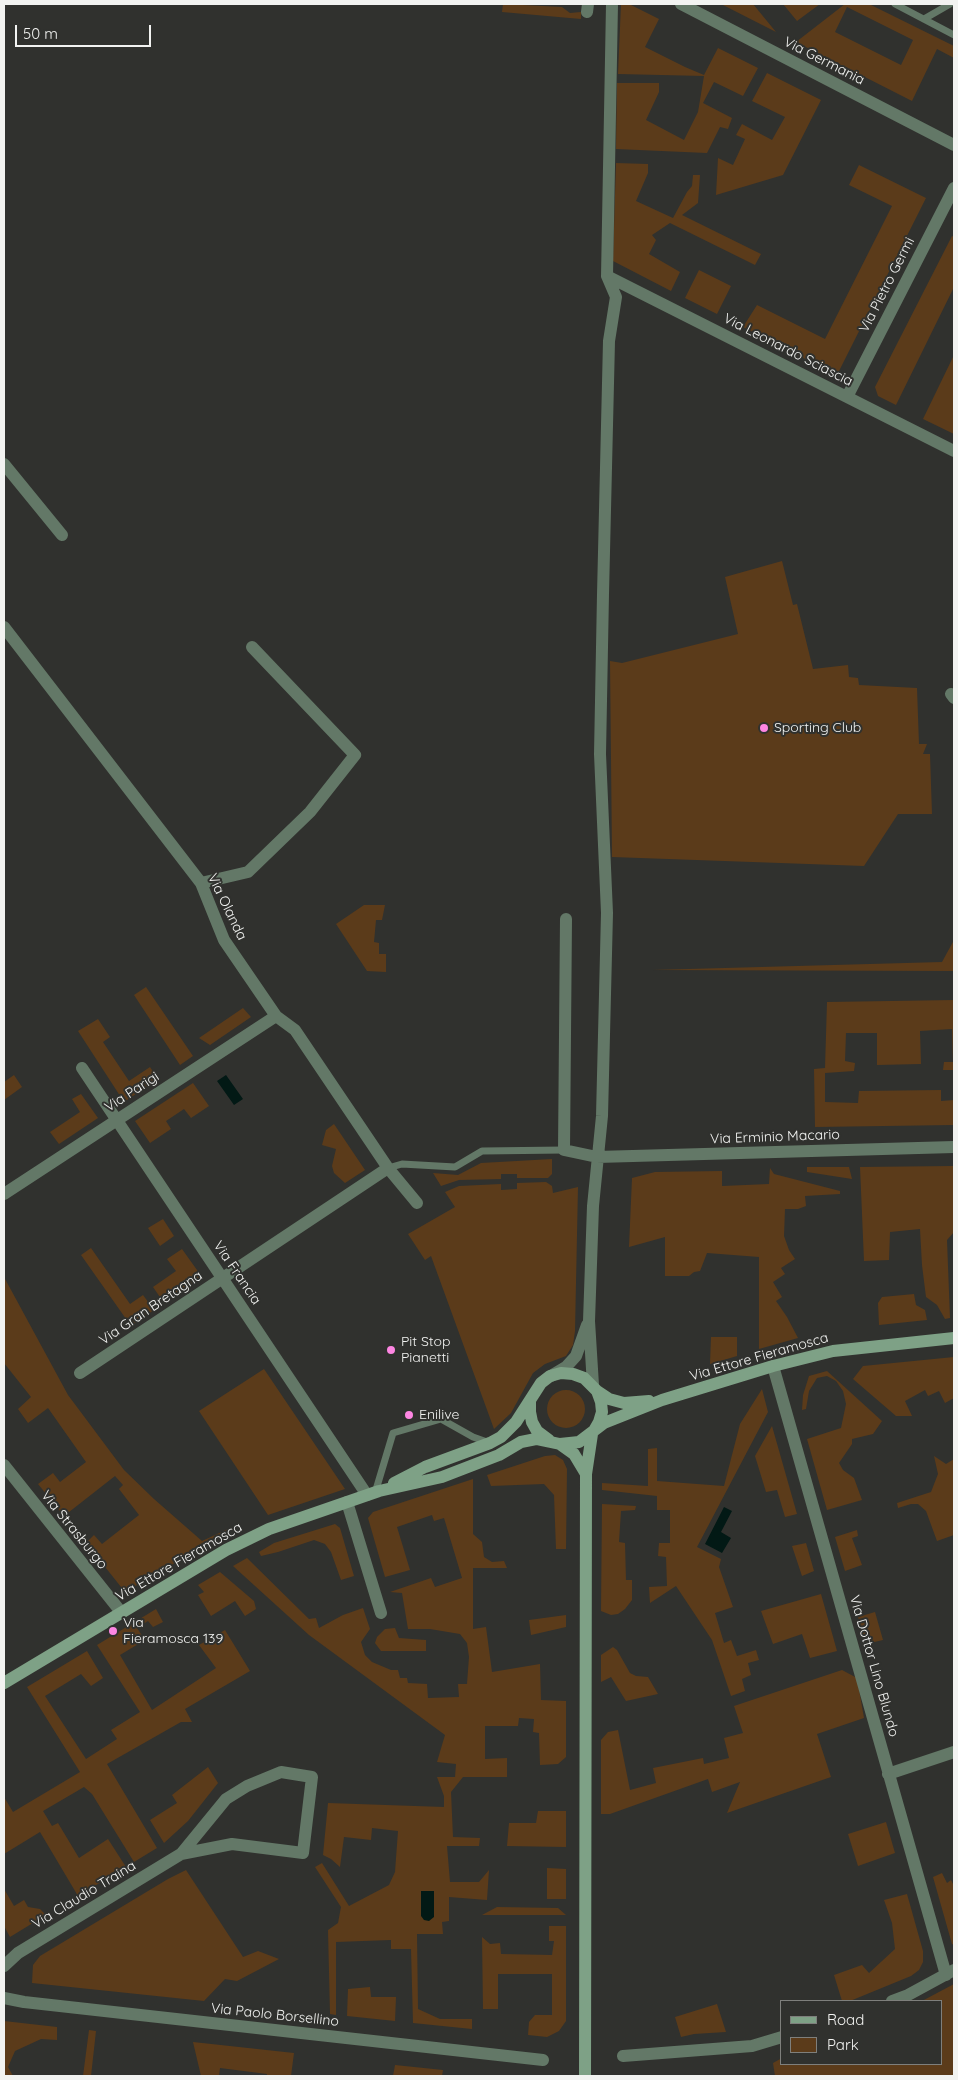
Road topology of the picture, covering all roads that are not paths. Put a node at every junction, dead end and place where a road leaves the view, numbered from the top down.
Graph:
1 (612, 4) edge
2 (681, 4) edge
3 (895, 4) edge
4 (950, 4) edge
5 (924, 19) junction
6 (954, 35) edge
7 (954, 145) edge
8 (954, 188) edge
9 (607, 276) junction
10 (848, 397) junction
11 (954, 451) edge
12 (4, 464) edge
13 (62, 535) dead end
14 (4, 627) edge
15 (252, 648) dead end
16 (201, 883) junction
17 (566, 919) dead end
18 (276, 1016) junction
19 (82, 1068) dead end
20 (116, 1120) junction
21 (954, 1147) edge
22 (564, 1150) junction
23 (597, 1157) junction
24 (388, 1168) junction
25 (4, 1194) edge
26 (417, 1203) dead end
27 (223, 1278) junction
28 (589, 1321) junction
29 (954, 1338) edge
30 (773, 1366) junction
31 (80, 1373) dead end
32 (550, 1376) junction
33 (595, 1388) junction
34 (662, 1400) junction
35 (530, 1402) junction
36 (593, 1432) junction
37 (490, 1443) junction
38 (557, 1443) junction
39 (4, 1465) edge
40 (586, 1474) junction
41 (374, 1493) junction
42 (347, 1502) junction
43 (121, 1612) junction
44 (381, 1613) dead end
45 (4, 1682) edge
46 (954, 1752) edge
47 (888, 1774) junction
48 (181, 1854) junction
49 (4, 1966) edge
50 (950, 1973) edge
51 (4, 1998) edge
52 (895, 2000) edge
53 (780, 2039) edge
54 (623, 2056) dead end
55 (543, 2060) dead end
56 (585, 2076) edge

1 - 9 street
2 - 7 street, Via Germania
3 - 5 lane
4 - 5 lane
5 - 6 lane
8 - 10 street, Via Pietro Germi
9 - 10 street, Via Leonardo Sciascia
9 - 23 street
10 - 11 street, Via Leonardo Sciascia
12 - 13 street
14 - 16 street, Via Olanda
15 - 16 street
16 - 18 street, Via Olanda
17 - 22 street
18 - 20 street, Via Parigi
18 - 24 street, Via Olanda
19 - 20 street, Via Francia
20 - 25 street, Via Parigi
20 - 27 street, Via Francia
21 - 23 street, Via Erminio Macario
22 - 23 street, Via Erminio Macario
22 - 24 lane
23 - 28 street
24 - 26 street, Via Olanda
24 - 27 street, Via Gran Bretagna
27 - 31 street, Via Gran Bretagna
27 - 41 street, Via Francia
28 - 32 street
28 - 33 street
29 - 30 main road, Via Ettore Fieramosca
30 - 34 main road, Via Ettore Fieramosca
30 - 47 street, Via Dottor Lino Blundo
32 - 33 main road
32 - 35 main road
33 - 34 main road
33 - 36 main road
34 - 36 main road
35 - 37 main road
35 - 38 main road
36 - 38 main road
36 - 40 main road
37 - 41 main road
37 - 41 lane
38 - 40 main road
38 - 41 main road
39 - 43 street, Via Strasburgo
40 - 56 main road
41 - 42 main road, Via Ettore Fieramosca
42 - 43 main road, Via Ettore Fieramosca
42 - 44 street
43 - 45 main road, Via Ettore Fieramosca
46 - 47 street
47 - 50 street, Via Dottor Lino Blundo
48 - 48 street, Via Claudio Traina
48 - 49 street, Via Claudio Traina
50 - 52 street
51 - 55 street, Via Paolo Borsellino
53 - 54 street

